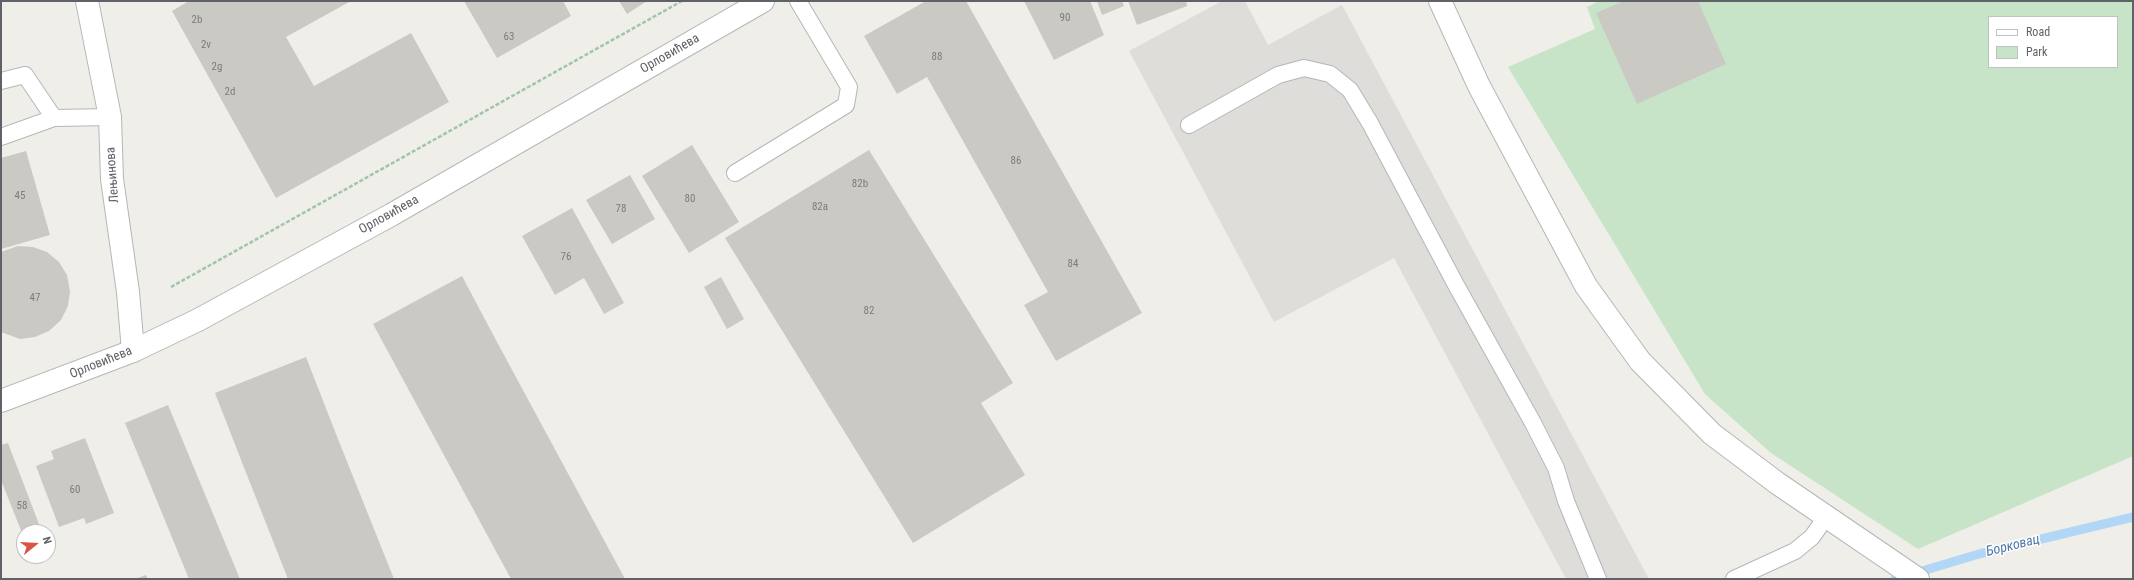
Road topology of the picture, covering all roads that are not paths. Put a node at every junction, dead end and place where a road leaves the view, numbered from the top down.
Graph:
1 (87, 1) edge
2 (763, 1) edge
3 (798, 1) edge
4 (1440, 1) edge
5 (1, 81) edge
6 (110, 117) junction
7 (54, 118) junction
8 (1188, 125) dead end
9 (1, 137) edge
10 (735, 173) dead end
11 (133, 351) junction
12 (1, 401) edge
13 (1826, 517) junction
14 (1598, 579) edge
15 (1734, 579) edge
16 (1918, 579) edge

1 - 6 street, Лењинова
2 - 11 street, Орловићева
3 - 10 lane
4 - 13 street
5 - 7 lane
6 - 7 lane
6 - 11 street, Лењинова
7 - 9 lane
8 - 14 lane
11 - 12 street, Орловићева
13 - 15 lane
13 - 16 street

